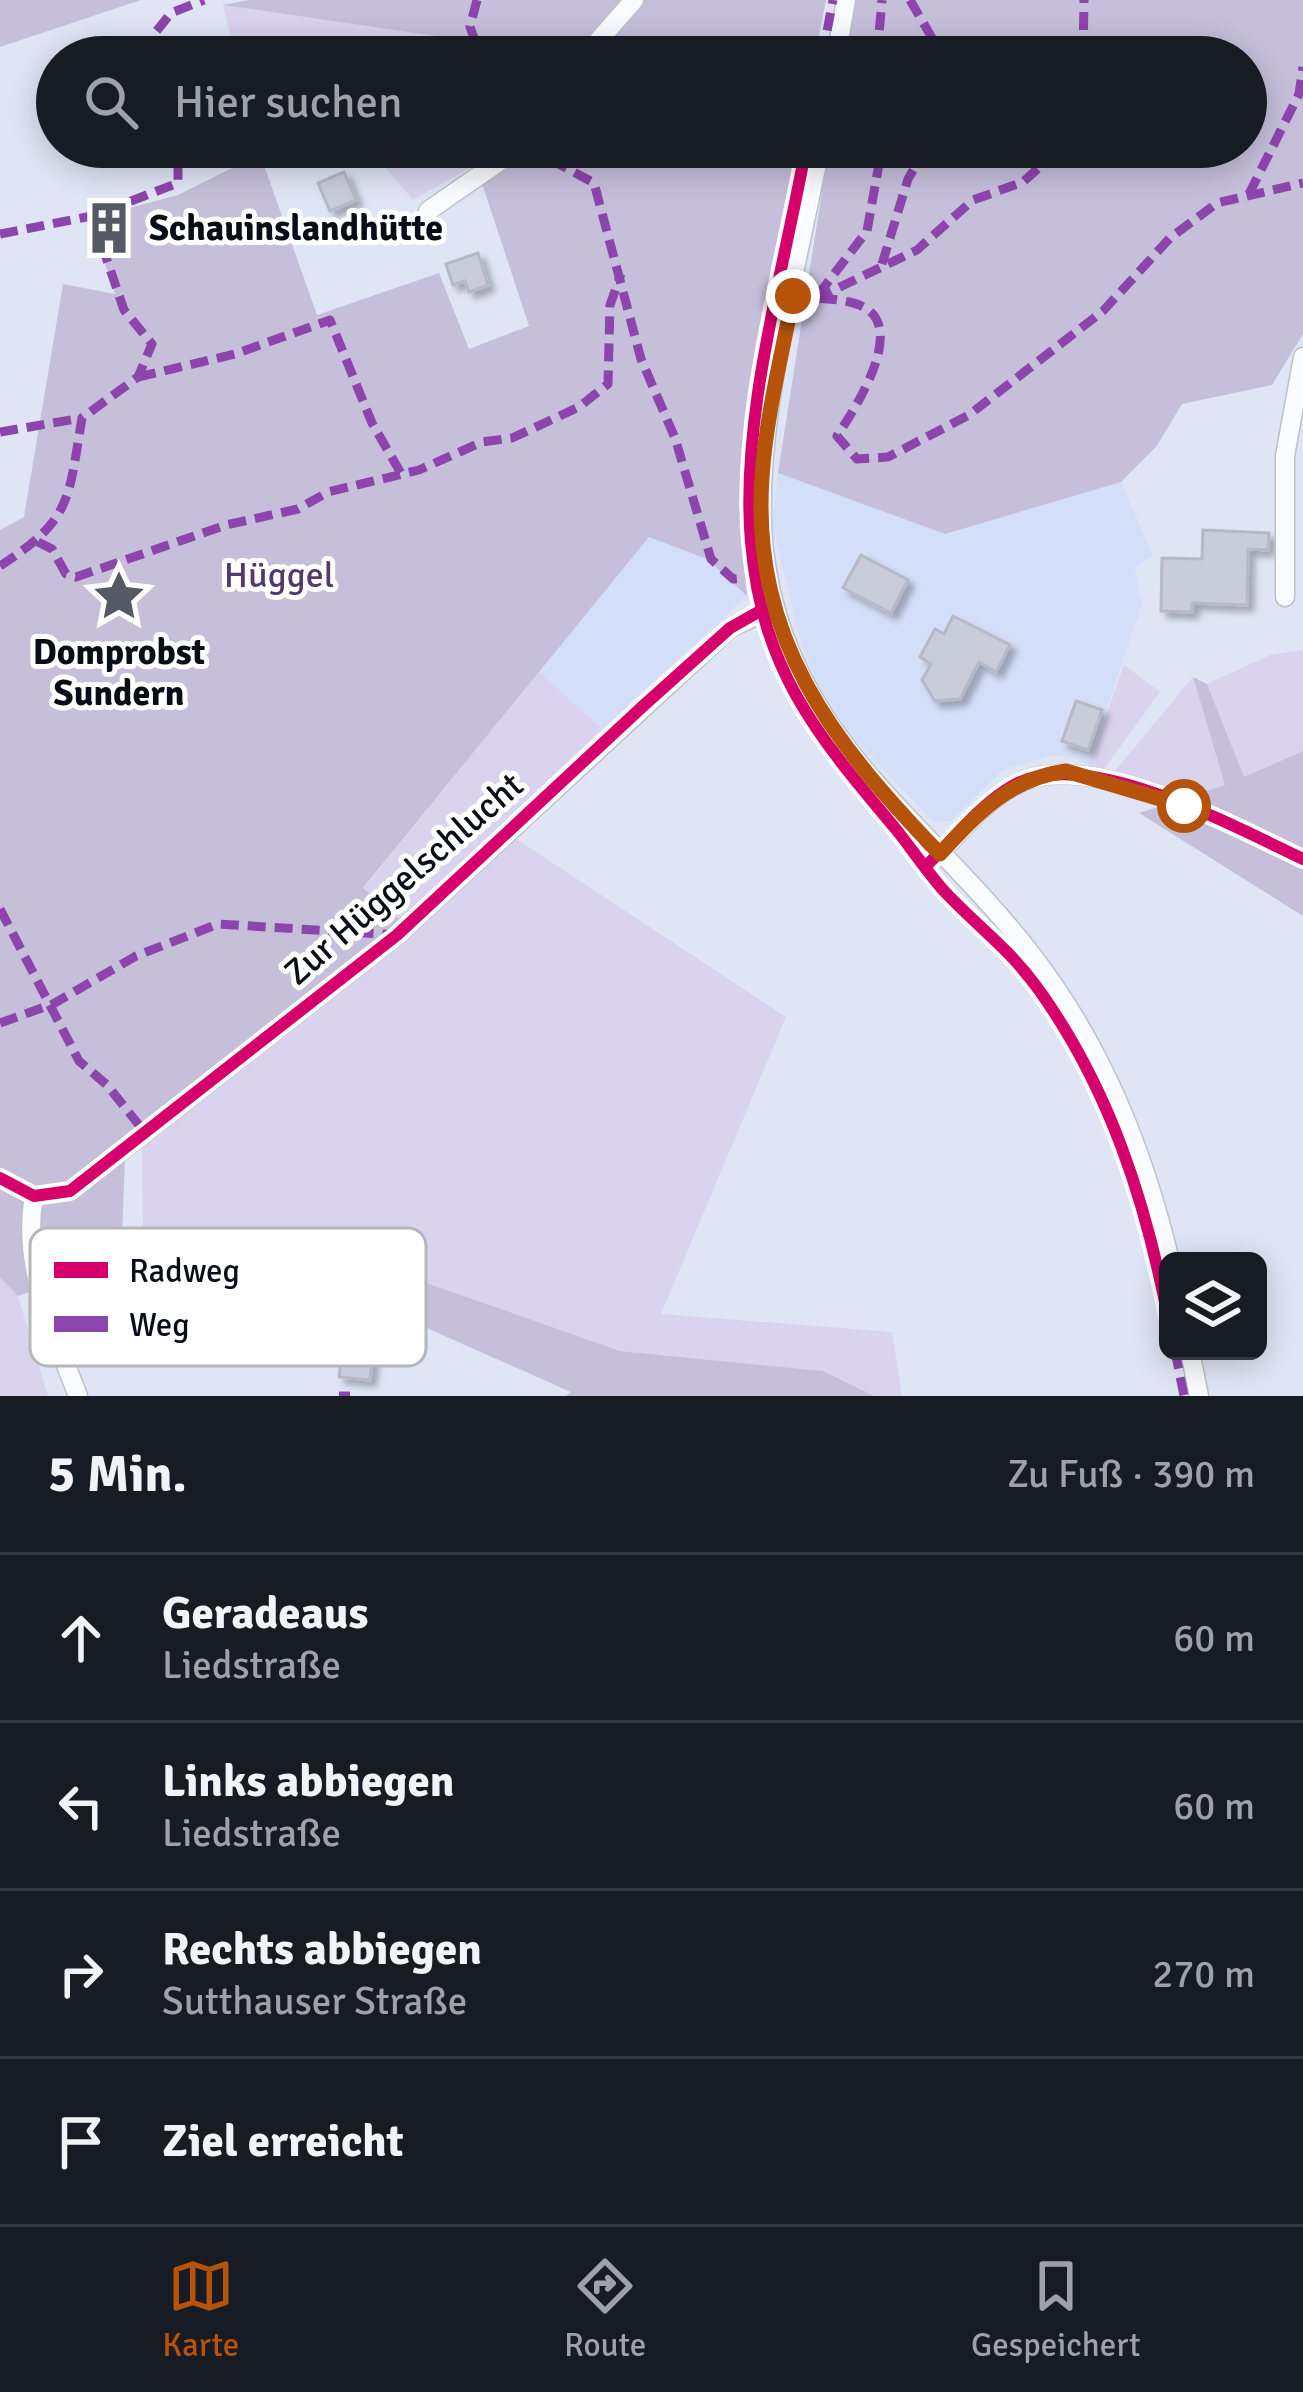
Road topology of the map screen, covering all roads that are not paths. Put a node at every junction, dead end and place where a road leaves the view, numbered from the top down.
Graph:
1 (634, 0) edge
2 (846, 0) edge
3 (602, 36) edge
4 (840, 36) edge
5 (490, 168) edge
6 (816, 168) edge
7 (428, 212) dead end
8 (1303, 357) edge
9 (1285, 597) dead end
10 (775, 607) junction
11 (940, 854) junction
12 (1303, 859) edge
13 (0, 1178) edge
14 (34, 1196) junction
15 (30, 1239) edge
16 (1168, 1252) edge
17 (1192, 1360) edge
18 (68, 1366) edge
19 (78, 1396) edge
20 (1199, 1396) edge

1 - 3 street
2 - 4 street
5 - 7 street
6 - 10 street
8 - 9 street
10 - 11 street
10 - 14 street, Zur Hüggelschlucht
11 - 12 street
11 - 16 street
13 - 14 street
14 - 15 street
17 - 20 street
18 - 19 street

